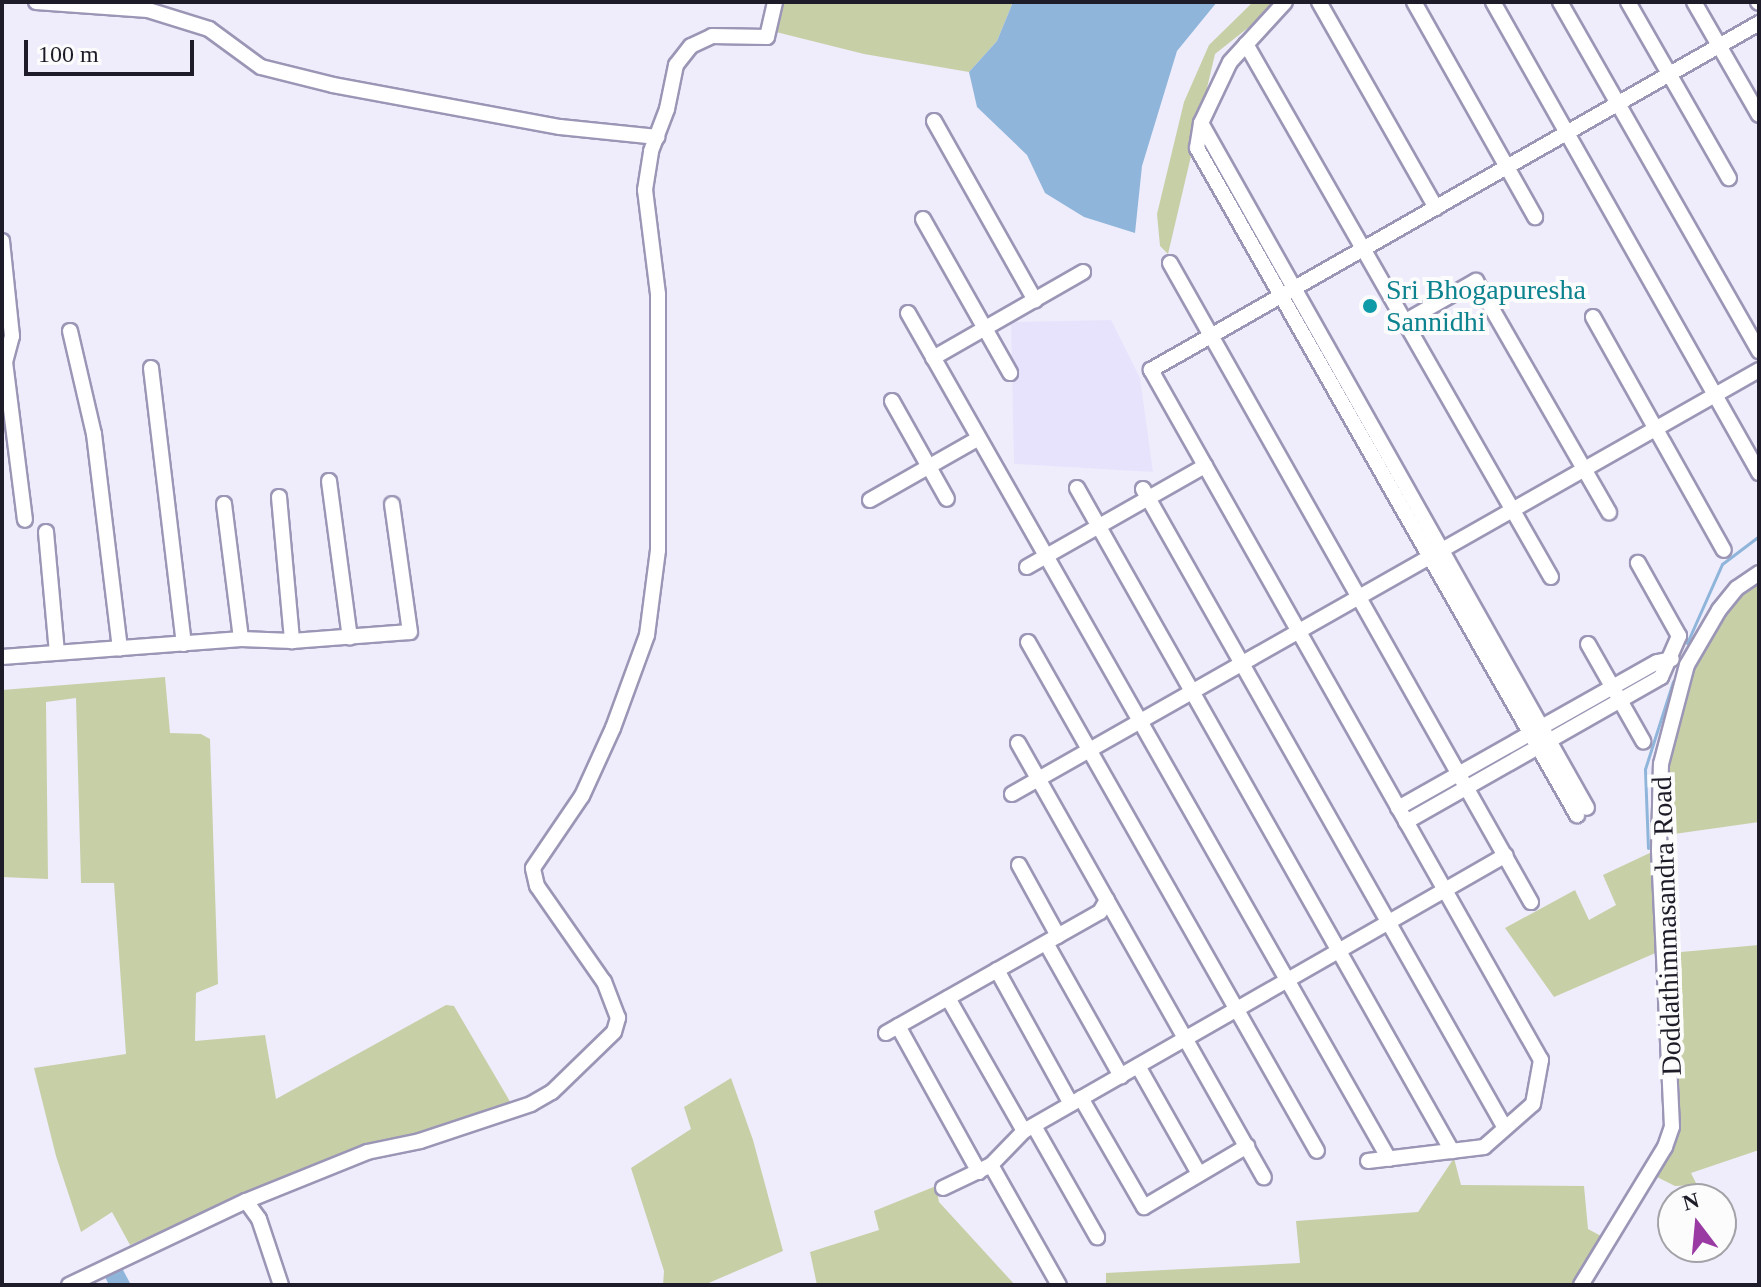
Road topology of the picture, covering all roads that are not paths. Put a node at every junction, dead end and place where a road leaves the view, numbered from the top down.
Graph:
1 (36, 2) edge
2 (775, 2) edge
3 (1285, 2) edge
4 (1319, 2) edge
5 (1414, 2) edge
6 (1493, 2) edge
7 (1560, 2) edge
8 (1628, 2) edge
9 (1694, 2) edge
10 (1759, 23) edge
11 (1246, 44) junction
12 (1719, 46) junction
13 (1669, 74) junction
14 (1618, 104) junction
15 (1759, 115) edge
16 (934, 121) dead end
17 (1567, 133) junction
18 (657, 137) junction
19 (1507, 167) junction
20 (1729, 178) dead end
21 (1436, 208) junction
22 (1535, 217) dead end
23 (923, 219) dead end
24 (2, 241) edge
25 (1363, 249) junction
26 (1170, 263) dead end
27 (1083, 272) dead end
28 (1288, 292) junction
29 (1035, 300) junction
30 (908, 313) dead end
31 (1593, 317) dead end
32 (1404, 322) junction
33 (985, 329) junction
34 (70, 331) dead end
35 (1211, 336) junction
36 (1759, 351) edge
37 (933, 358) junction
38 (3, 362) edge
39 (151, 368) dead end
40 (1759, 370) edge
41 (1010, 373) dead end
42 (1716, 394) junction
43 (892, 401) dead end
44 (1656, 428) junction
45 (979, 438) junction
46 (1205, 466) junction
47 (929, 467) junction
48 (1583, 470) junction
49 (1759, 473) edge
50 (329, 481) dead end
51 (1077, 488) dead end
52 (1145, 493) junction
53 (279, 497) dead end
54 (947, 499) dead end
55 (870, 500) dead end
56 (224, 504) dead end
57 (392, 504) dead end
58 (1511, 510) junction
59 (1609, 512) dead end
60 (25, 520) dead end
61 (1098, 526) junction
62 (46, 532) dead end
63 (1724, 550) dead end
64 (1436, 554) junction
65 (1046, 556) junction
66 (1638, 563) dead end
67 (1027, 567) dead end
68 (1759, 573) edge
69 (1551, 577) dead end
70 (1359, 597) junction
71 (1299, 631) junction
72 (350, 638) junction
73 (241, 639) junction
74 (292, 641) junction
75 (1028, 642) dead end
76 (184, 644) junction
77 (1588, 644) dead end
78 (120, 648) junction
79 (57, 653) junction
80 (2, 657) edge
81 (1669, 658) junction
82 (1242, 664) junction
83 (1687, 665) junction
84 (1192, 692) junction
85 (1616, 694) junction
86 (1140, 721) junction
87 (1540, 737) junction
88 (1643, 741) dead end
89 (1018, 743) dead end
90 (1089, 750) junction
91 (1458, 774) junction
92 (1039, 779) junction
93 (1466, 788) junction
94 (1012, 794) dead end
95 (1398, 808) junction
96 (1582, 811) dead end
97 (1406, 822) junction
98 (1506, 855) junction
99 (1019, 865) dead end
100 (1445, 890) junction
101 (1107, 900) junction
102 (1531, 902) dead end
103 (1388, 922) junction
104 (1052, 939) junction
105 (1338, 951) junction
106 (997, 970) junction
107 (1287, 980) junction
108 (948, 998) junction
109 (1236, 1009) junction
110 (1186, 1038) junction
111 (1138, 1066) junction
112 (1121, 1076) junction
113 (1076, 1101) junction
114 (1505, 1128) junction
115 (1029, 1129) junction
116 (1247, 1146) junction
117 (1317, 1151) dead end
118 (1452, 1151) junction
119 (1389, 1159) junction
120 (1368, 1161) dead end
121 (985, 1168) junction
122 (1199, 1174) junction
123 (1264, 1177) dead end
124 (943, 1188) dead end
125 (246, 1201) junction
126 (1097, 1237) dead end
127 (69, 1285) edge
128 (281, 1285) edge
129 (1059, 1285) edge
130 (1581, 1285) edge

1 - 18 street
2 - 18 street
3 - 11 street
4 - 21 street
5 - 19 street
6 - 17 street
7 - 14 street
8 - 13 street
9 - 12 street
10 - 12 street
11 - 25 street
11 - 28 street
12 - 13 street
12 - 15 street
13 - 14 street
13 - 20 street
14 - 17 street
14 - 36 street
16 - 29 street
17 - 19 street
17 - 42 street
18 - 125 street
19 - 21 street
19 - 22 street
21 - 25 street
23 - 33 street
24 - 38 street
25 - 28 street
25 - 32 street
26 - 35 street
27 - 29 street
28 - 35 street
28 - 64 street
29 - 33 street
30 - 37 street
31 - 44 street
32 - 48 street
32 - 58 street
33 - 37 street
33 - 41 street
34 - 78 street
35 - 46 street
35 - 70 street
37 - 45 street
38 - 60 street
39 - 76 street
40 - 42 street
42 - 44 street
42 - 49 street
43 - 47 street
44 - 48 street
44 - 63 street
45 - 47 street
45 - 65 street
46 - 52 street
46 - 71 street
47 - 54 street
47 - 55 street
48 - 58 street
48 - 59 street
50 - 72 street
51 - 61 street
52 - 61 street
52 - 82 street
53 - 74 street
56 - 73 street
57 - 72 street
58 - 64 street
58 - 69 street
61 - 65 street
61 - 84 street
62 - 79 street
64 - 70 street
64 - 87 street
65 - 67 street
65 - 86 street
66 - 81 street
68 - 83 street, Doddathimmasandra Road
70 - 71 street
70 - 91 street
71 - 82 street
71 - 95 street
72 - 74 street
73 - 74 street
73 - 76 street
75 - 90 street
76 - 78 street
77 - 85 street
78 - 79 street
79 - 80 street
81 - 83 street
81 - 85 street
82 - 84 street
82 - 103 street
83 - 130 street, Doddathimmasandra Road
84 - 86 street
84 - 105 street
85 - 87 street
85 - 88 street
86 - 90 street
86 - 107 street
87 - 91 street
87 - 93 street
87 - 96 street
89 - 92 street
90 - 92 street
90 - 109 street
91 - 93 street
91 - 95 street
92 - 94 street
92 - 101 street
93 - 97 street
93 - 98 street
95 - 97 street
97 - 100 street
98 - 100 street
98 - 102 street
99 - 104 street
100 - 103 street
100 - 114 street
101 - 104 street
101 - 110 street
103 - 105 street
103 - 114 street
104 - 106 street
104 - 112 street
105 - 107 street
105 - 118 street
106 - 108 street
106 - 113 street
107 - 109 street
107 - 119 street
108 - 115 street
108 - 121 street
109 - 110 street
109 - 117 street
110 - 111 street
110 - 116 street
111 - 112 street
111 - 122 street
112 - 113 street
113 - 115 street
113 - 122 street
114 - 118 street
115 - 121 street
115 - 126 street
116 - 122 street
116 - 123 street
118 - 119 street
119 - 120 street
121 - 124 street
121 - 129 street
125 - 127 street
125 - 128 street

